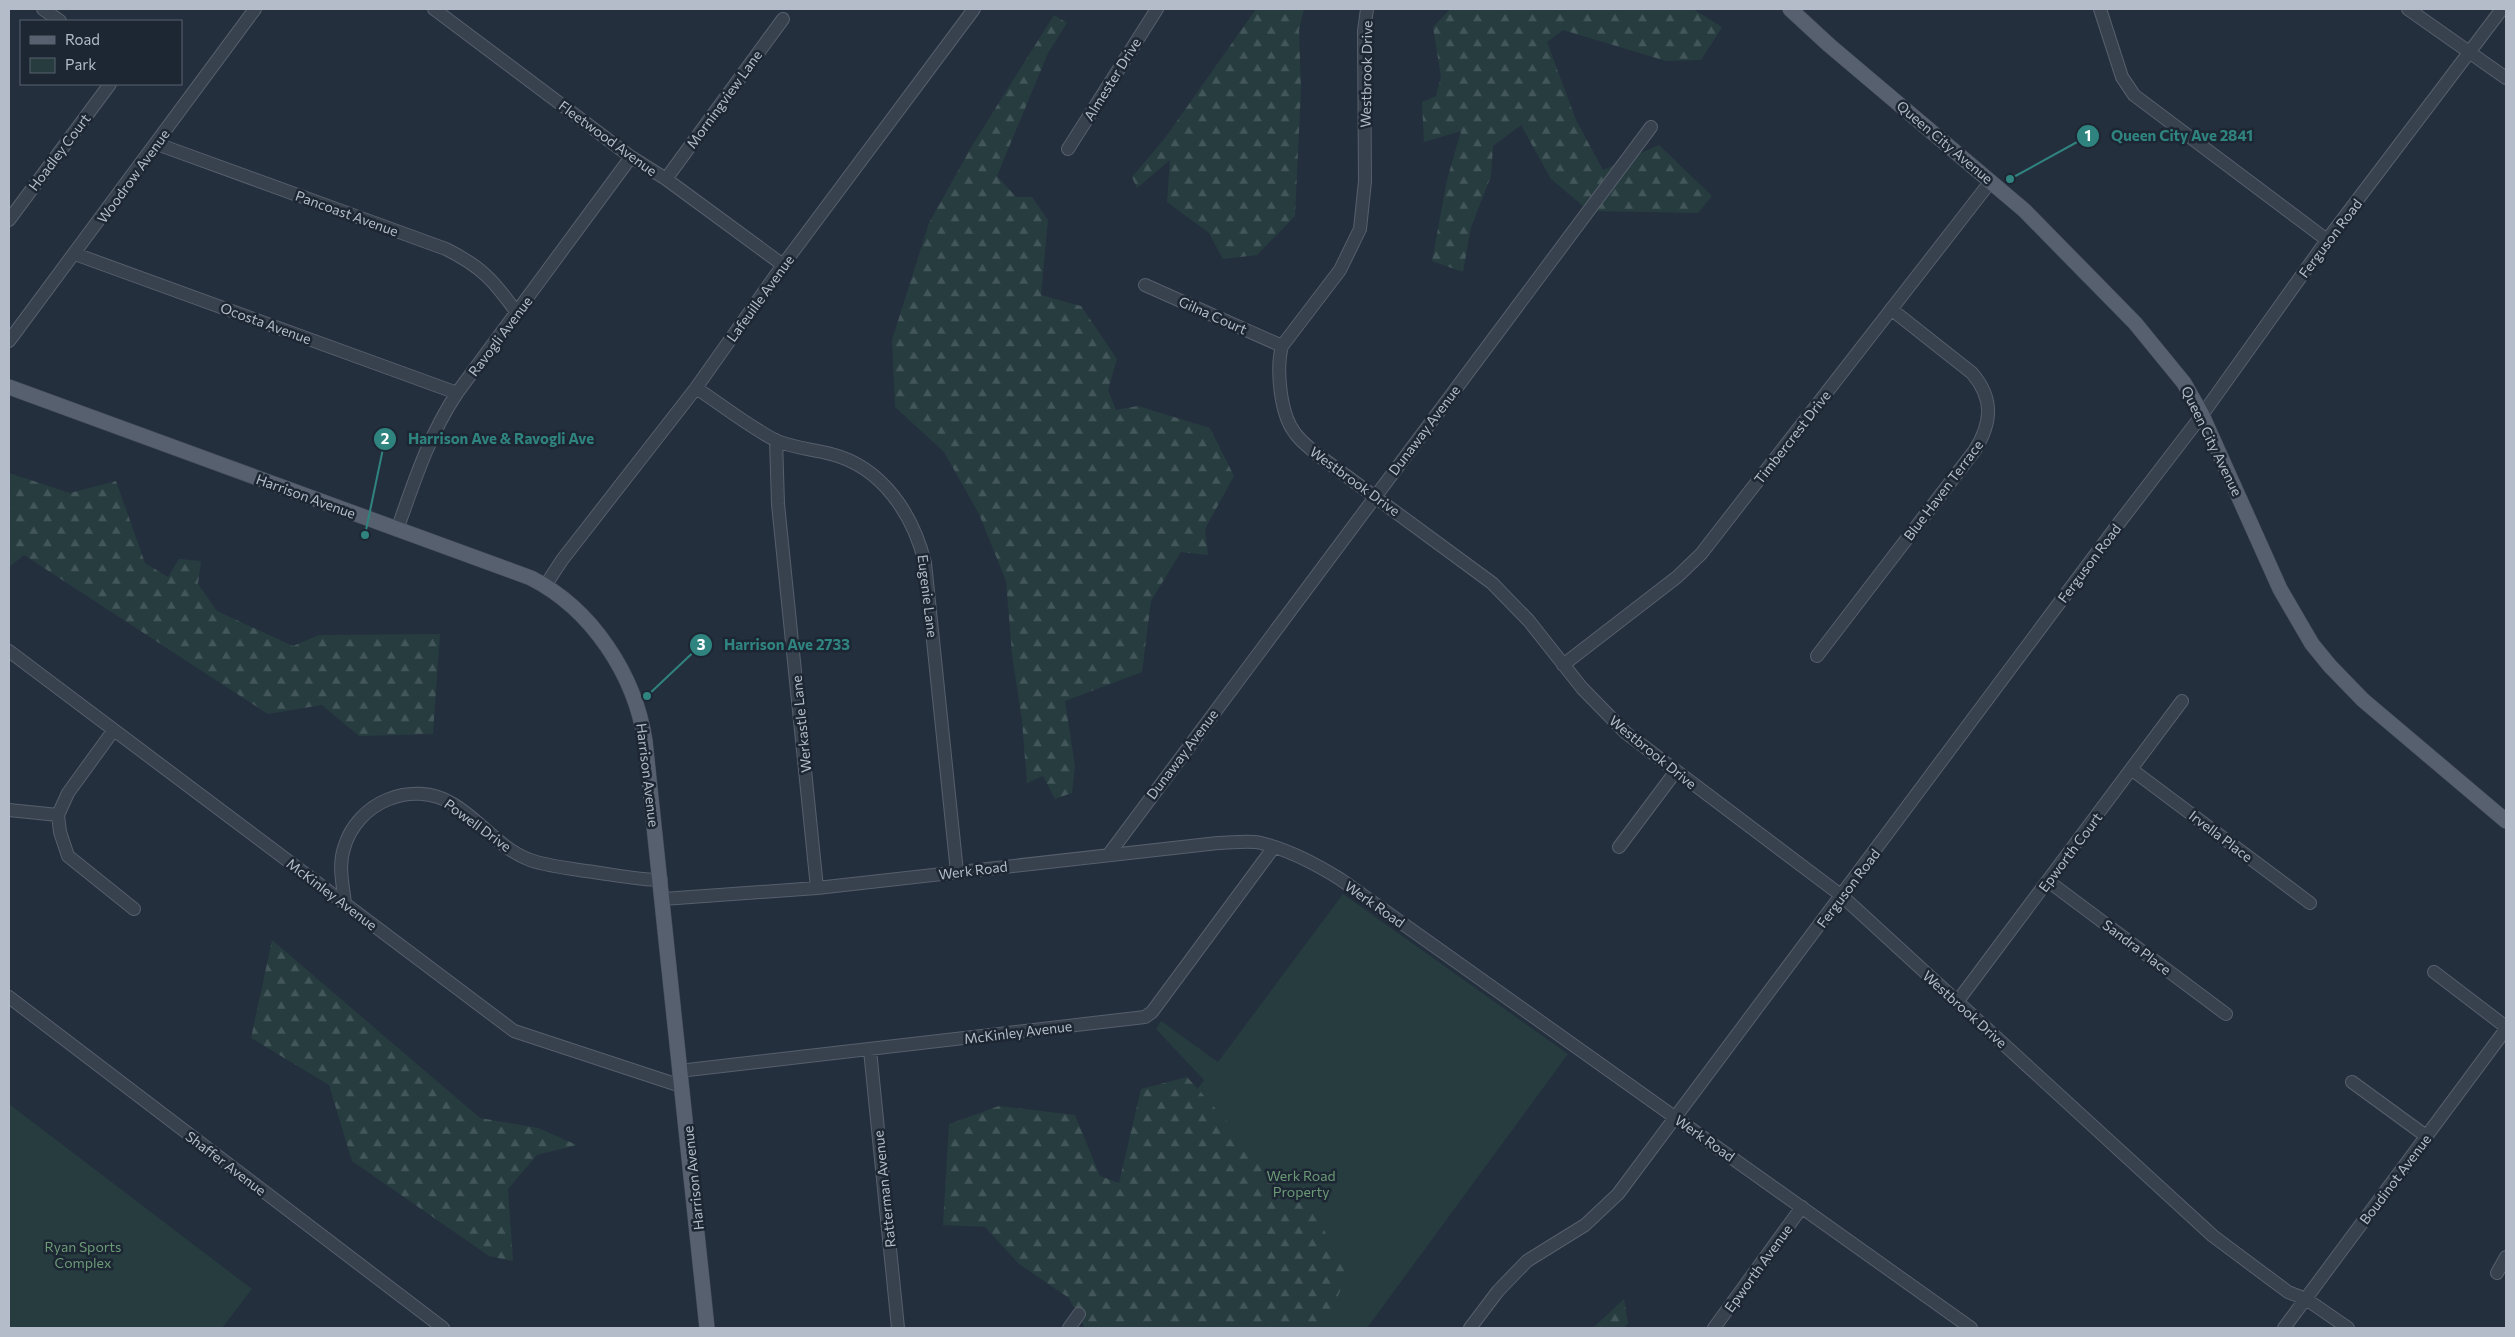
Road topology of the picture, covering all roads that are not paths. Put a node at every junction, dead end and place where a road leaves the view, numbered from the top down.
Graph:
1 (43, 9) edge
2 (255, 9) edge
3 (434, 9) edge
4 (974, 9) edge
5 (1157, 9) edge
6 (1367, 9) edge
7 (1790, 9) edge
8 (2100, 9) edge
9 (2408, 9) edge
10 (2502, 9) edge
11 (783, 19) dead end
12 (59, 20) edge
13 (2469, 52) junction
14 (2506, 78) edge
15 (109, 85) edge
16 (1651, 127) dead end
17 (157, 144) junction
18 (1068, 149) dead end
19 (631, 157) junction
20 (666, 179) junction
21 (1991, 181) junction
22 (9, 220) edge
23 (2327, 240) junction
24 (75, 254) junction
25 (783, 265) junction
26 (1145, 285) dead end
27 (1891, 309) junction
28 (517, 313) junction
29 (9, 341) edge
30 (1282, 346) junction
31 (9, 388) edge
32 (696, 388) junction
33 (457, 392) junction
34 (2202, 415) junction
35 (776, 440) junction
36 (1375, 496) junction
37 (397, 530) junction
38 (545, 586) junction
39 (9, 652) edge
40 (1817, 656) dead end
41 (1563, 665) junction
42 (2182, 701) dead end
43 (113, 731) junction
44 (2131, 769) junction
45 (1676, 771) junction
46 (9, 810) edge
47 (58, 816) junction
48 (2506, 820) edge
49 (1274, 847) junction
50 (1619, 847) dead end
51 (1109, 854) junction
52 (957, 872) junction
53 (661, 880) junction
54 (2048, 881) junction
55 (817, 888) junction
56 (1842, 896) junction
57 (663, 899) junction
58 (2310, 903) dead end
59 (345, 904) junction
60 (134, 909) dead end
61 (2434, 972) dead end
62 (9, 997) edge
63 (1957, 1002) junction
64 (2226, 1014) dead end
65 (2506, 1028) edge
66 (870, 1050) junction
67 (680, 1078) junction
68 (2352, 1082) dead end
69 (1677, 1118) junction
70 (2426, 1136) junction
71 (1802, 1207) junction
72 (2506, 1257) edge
73 (2497, 1273) dead end
74 (2306, 1299) junction
75 (1079, 1314) dead end
76 (443, 1328) edge
77 (707, 1328) edge
78 (898, 1328) edge
79 (1069, 1328) edge
80 (1470, 1328) edge
81 (1714, 1328) edge
82 (1971, 1328) edge
83 (2284, 1328) edge
84 (2348, 1328) edge

1 - 12 street
2 - 17 street, Woodrow Avenue
3 - 19 street, Fleetwood Avenue
4 - 25 street, Lafeuille Avenue
5 - 18 street, Almester Drive
6 - 30 street, Westbrook Drive
7 - 21 main road, Queen City Avenue
8 - 23 street
9 - 13 street
10 - 13 street, Ferguson Road
11 - 20 street, Morningview Lane
13 - 14 street
13 - 23 street, Ferguson Road
15 - 22 street, Hoadley Court
16 - 36 street, Dunaway Avenue
17 - 24 street, Woodrow Avenue
17 - 28 street, Pancoast Avenue
19 - 20 street, Fleetwood Avenue
19 - 28 street, Ravogli Avenue
20 - 25 street, Fleetwood Avenue
21 - 27 street, Timbercrest Drive
21 - 34 main road, Queen City Avenue
23 - 34 street, Ferguson Road
24 - 29 street, Woodrow Avenue
24 - 33 street, Ocosta Avenue
25 - 32 street, Lafeuille Avenue
26 - 30 street, Gilna Court
27 - 40 street, Blue Haven Terrace
27 - 41 street, Timbercrest Drive
28 - 33 street, Ravogli Avenue
30 - 36 street, Westbrook Drive
31 - 37 main road, Harrison Avenue
32 - 35 street, Eugenie Lane
32 - 38 street, Lafeuille Avenue
33 - 37 street, Ravogli Avenue
34 - 48 main road, Queen City Avenue
34 - 56 street, Ferguson Road
35 - 52 street, Eugenie Lane
35 - 55 street, Werkastle Lane
36 - 41 street, Westbrook Drive
36 - 51 street, Dunaway Avenue
37 - 38 main road, Harrison Avenue
38 - 53 main road, Harrison Avenue
39 - 43 street, McKinley Avenue
41 - 45 street, Westbrook Drive
42 - 44 street, Epworth Court
43 - 47 street
43 - 59 street, McKinley Avenue
44 - 54 street, Epworth Court
44 - 58 street, Irvella Place
45 - 50 street
45 - 56 street, Westbrook Drive
46 - 47 street
47 - 60 street
49 - 51 street, Werk Road
49 - 66 street, McKinley Avenue
49 - 69 street, Werk Road
51 - 52 street, Werk Road
52 - 55 street, Werk Road
53 - 57 main road, Harrison Avenue
53 - 59 street, Powell Drive
54 - 63 street, Epworth Court
54 - 64 street, Sandra Place
55 - 57 street, Werk Road
56 - 63 street, Westbrook Drive
56 - 69 street, Ferguson Road
57 - 67 main road, Harrison Avenue
59 - 67 street, McKinley Avenue
61 - 65 street
62 - 76 street, Shaffer Avenue
63 - 74 street, Westbrook Drive
65 - 70 street, Boudinot Avenue
66 - 67 street, McKinley Avenue
66 - 78 street, Ratterman Avenue
67 - 77 main road, Harrison Avenue
68 - 70 street
69 - 71 street, Werk Road
69 - 80 street, Ferguson Road
70 - 74 street, Boudinot Avenue
71 - 81 street, Epworth Avenue
71 - 82 street, Werk Road
72 - 73 street
74 - 83 street, Boudinot Avenue
74 - 84 street, Westbrook Drive
75 - 79 street

